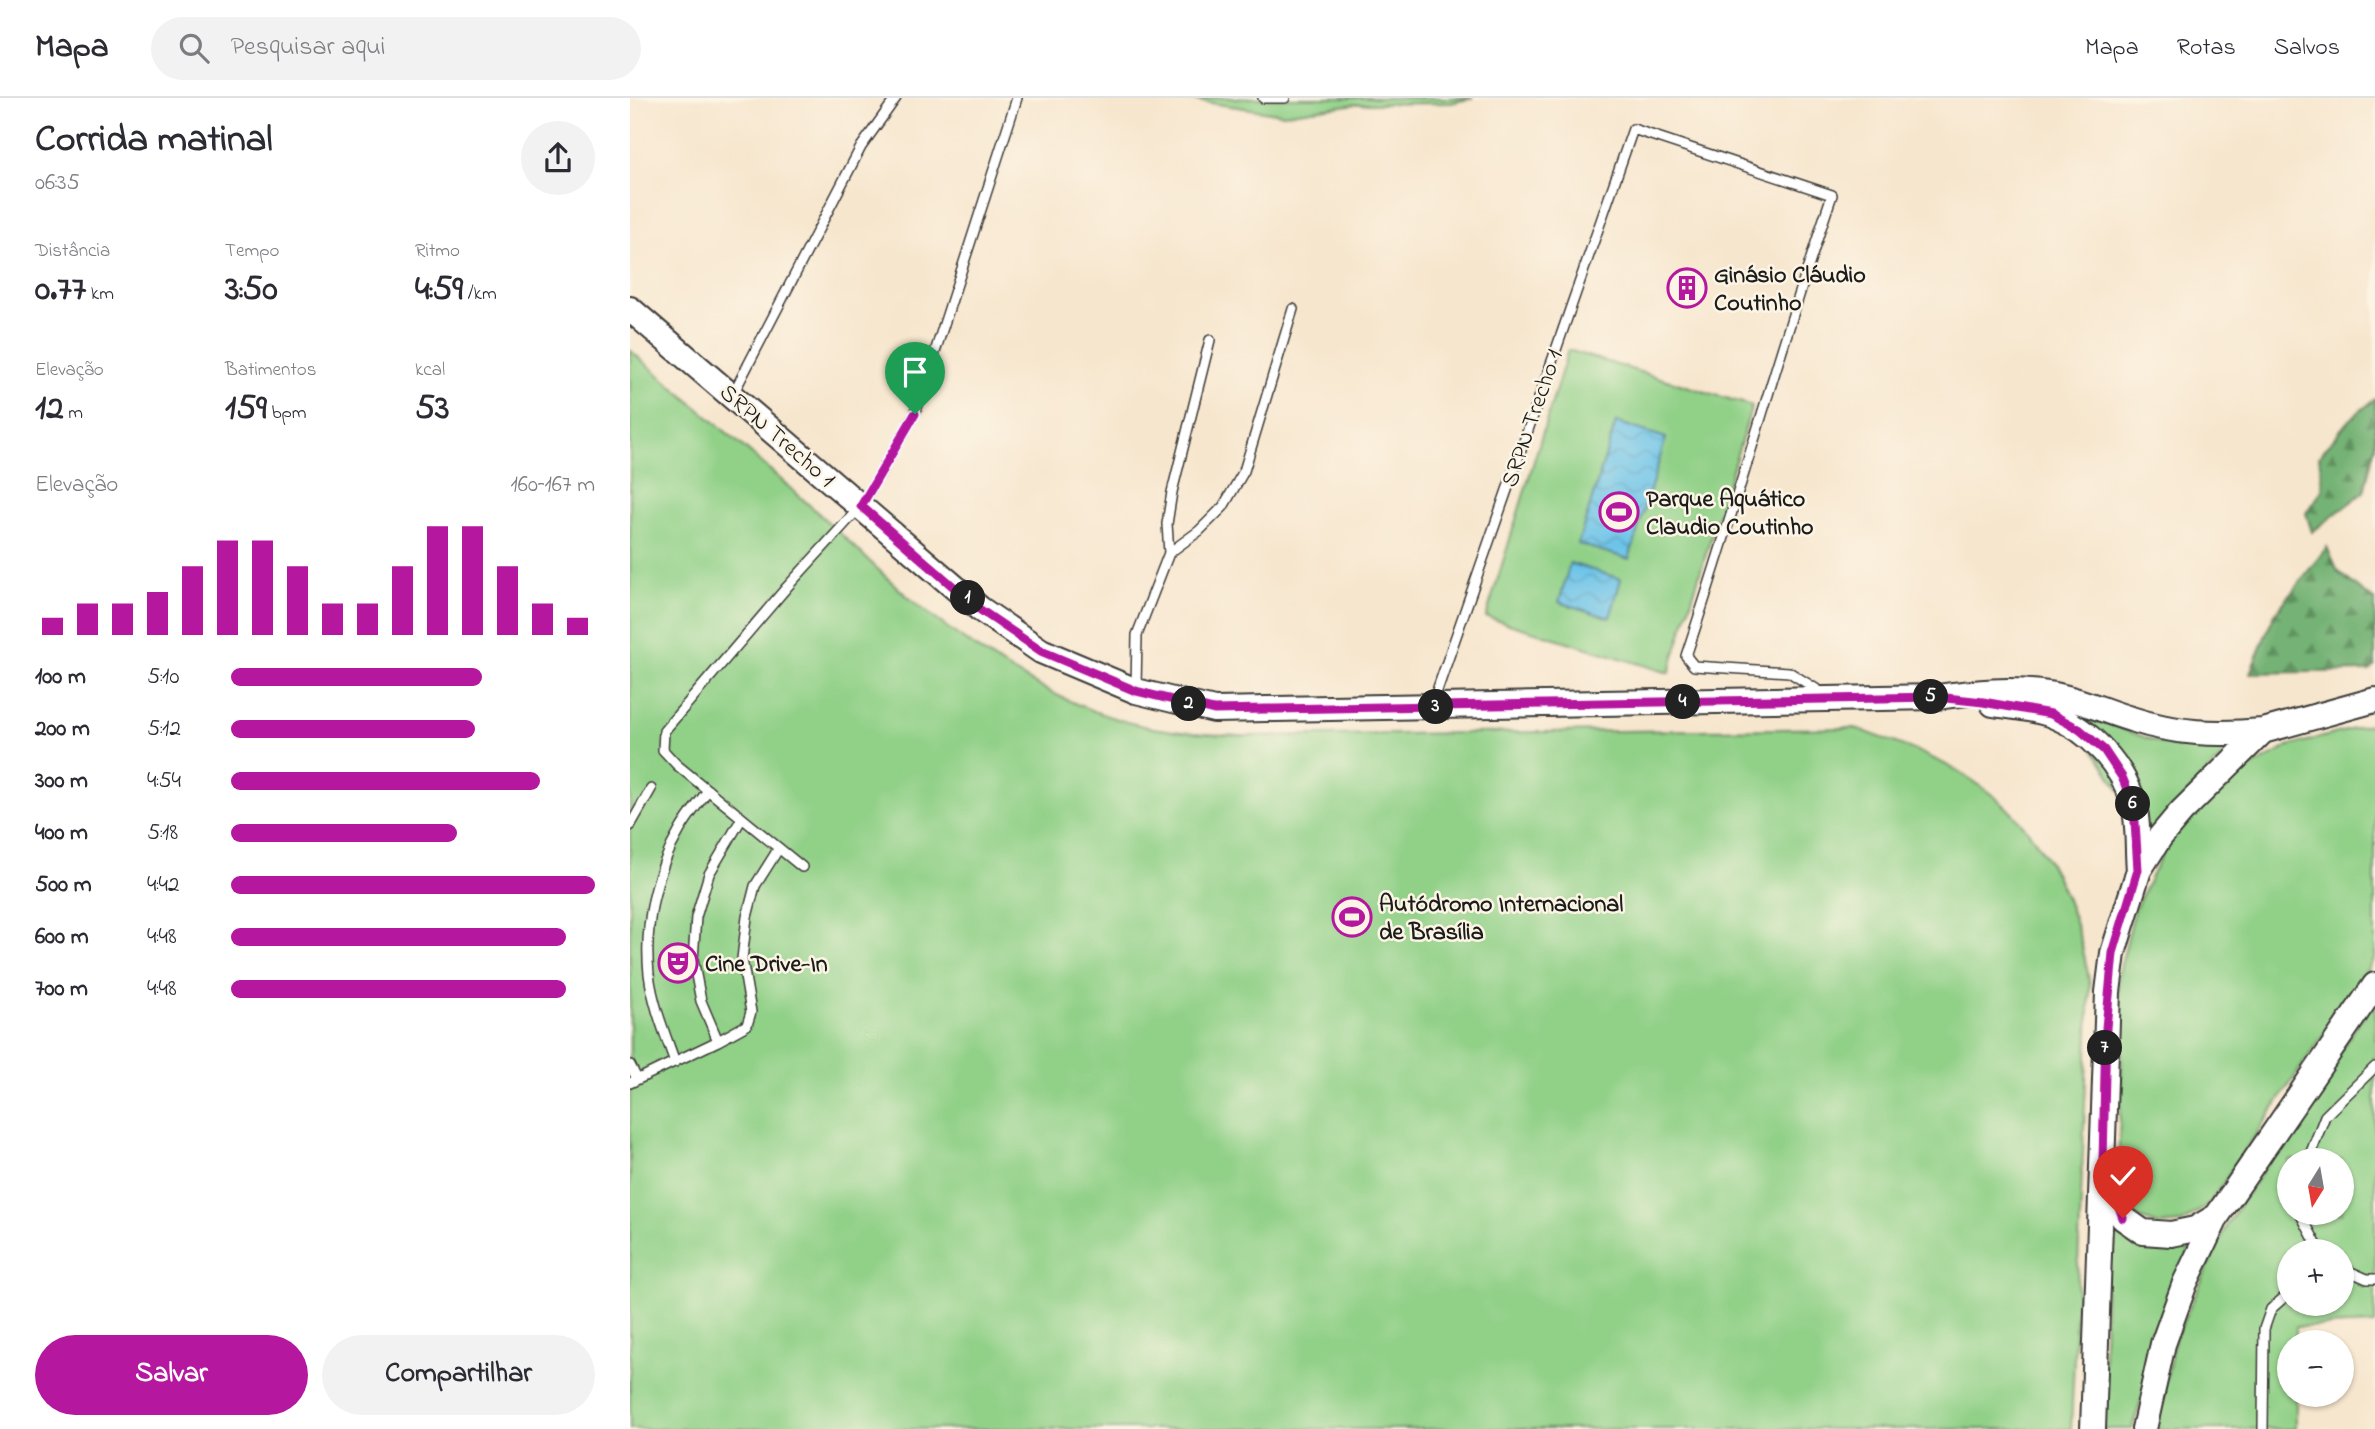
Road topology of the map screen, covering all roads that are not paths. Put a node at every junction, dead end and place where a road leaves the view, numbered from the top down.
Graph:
1 (1017, 98) edge
2 (1263, 98) edge
3 (1285, 98) edge
4 (896, 99) edge
5 (630, 309) edge
6 (1293, 309) dead end
7 (1210, 340) dead end
8 (732, 396) junction
9 (861, 506) junction
10 (1169, 553) junction
11 (1136, 691) junction
12 (1937, 697) junction
13 (1832, 700) junction
14 (2375, 700) edge
15 (1431, 707) junction
16 (2263, 731) junction
17 (651, 789) dead end
18 (708, 790) junction
19 (742, 818) junction
20 (630, 826) edge
21 (779, 848) junction
22 (802, 867) dead end
23 (2138, 870) junction
24 (2375, 985) edge
25 (718, 1041) junction
26 (675, 1062) junction
27 (630, 1065) edge
28 (2375, 1067) edge
29 (634, 1081) edge
30 (2313, 1148) edge
31 (2103, 1161) junction
32 (2217, 1216) junction
33 (2354, 1273) edge
34 (2375, 1279) edge
35 (2277, 1304) edge
36 (2093, 1429) edge
37 (2144, 1429) edge
38 (2263, 1429) edge

1 - 9 lane
2 - 3 lane
4 - 8 lane
5 - 8 main road, SRPN Trecho 1
6 - 10 lane
7 - 10 lane
8 - 9 main road, SRPN Trecho 1
9 - 11 main road, SRPN Trecho 1
9 - 18 lane
10 - 11 lane
11 - 15 main road, SRPN Trecho 1
12 - 13 main road, SRPN Trecho 1
12 - 16 main road, SRPN Trecho 1
12 - 23 main road, SRPN Trecho 1
13 - 15 main road, SRPN Trecho 1
13 - 15 lane, SRPN Trecho 1
14 - 16 main road, SRPN Trecho 1
16 - 23 main road
17 - 20 lane
18 - 19 lane
18 - 26 lane
19 - 21 lane
19 - 25 lane
21 - 22 lane
21 - 25 lane
23 - 31 main road
24 - 32 main road
25 - 26 lane
26 - 29 lane
27 - 29 lane
28 - 30 lane
31 - 32 main road
31 - 36 main road
32 - 37 main road
33 - 34 lane
35 - 38 lane

